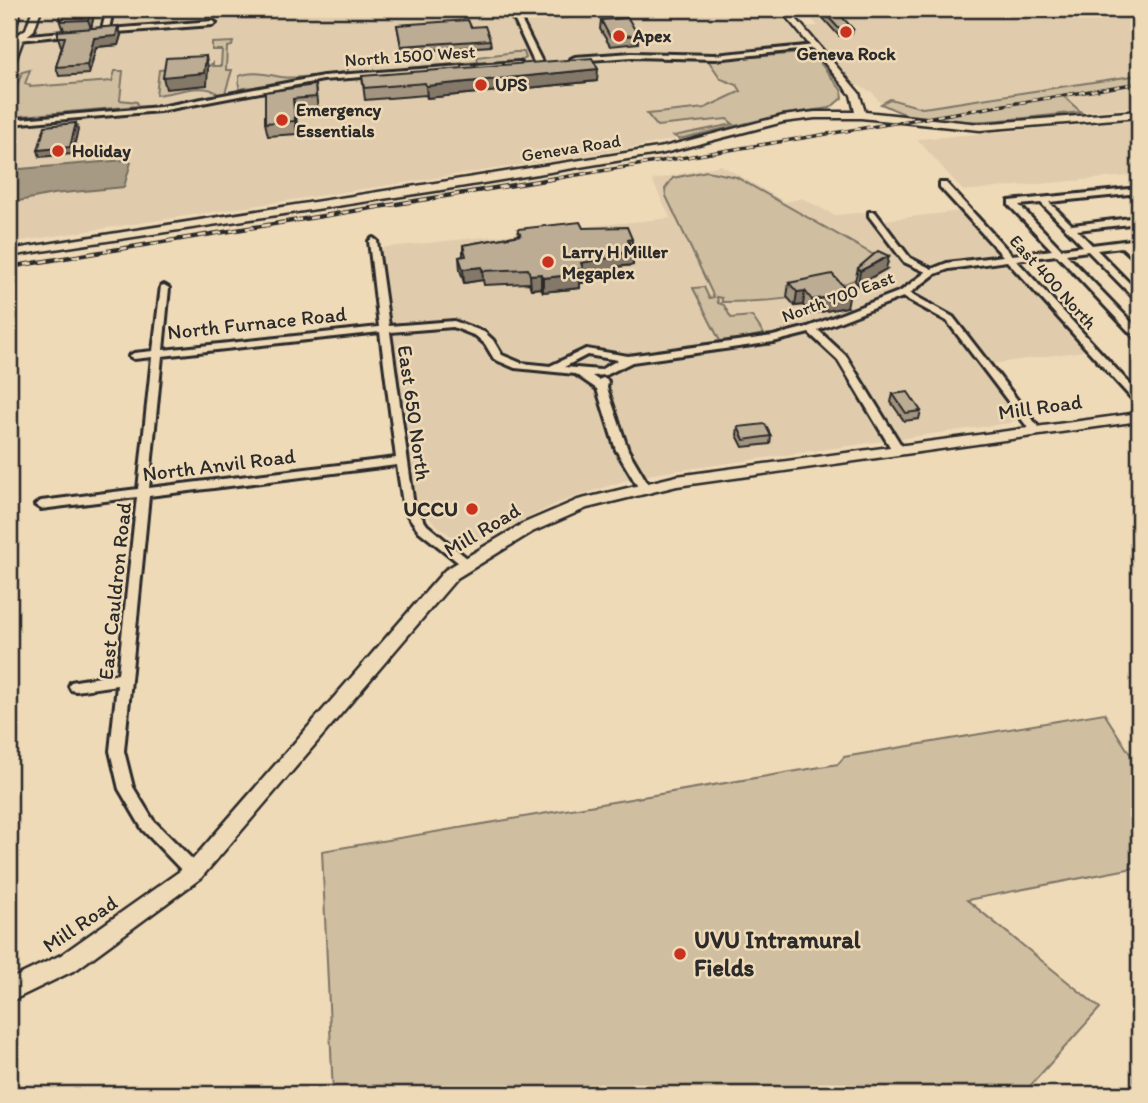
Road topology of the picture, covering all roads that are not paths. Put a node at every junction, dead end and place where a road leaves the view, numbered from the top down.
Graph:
1 (37, 9) edge
2 (110, 9) edge
3 (784, 9) edge
4 (14, 11) edge
5 (511, 14) dead end
6 (213, 23) dead end
7 (105, 31) junction
8 (94, 32) edge
9 (83, 33) edge
10 (19, 38) junction
11 (816, 47) junction
12 (566, 60) edge
13 (552, 61) edge
14 (538, 62) junction
15 (9, 64) edge
16 (856, 95) junction
17 (1139, 114) edge
18 (815, 115) junction
19 (861, 115) junction
20 (907, 121) junction
21 (9, 122) edge
22 (943, 185) dead end
23 (1139, 190) edge
24 (1043, 200) junction
25 (872, 214) dead end
26 (1139, 220) edge
27 (1069, 228) junction
28 (373, 242) dead end
29 (1139, 242) edge
30 (1124, 244) junction
31 (1089, 248) junction
32 (1058, 251) junction
33 (9, 253) edge
34 (1011, 257) junction
35 (1139, 258) edge
36 (932, 272) junction
37 (164, 288) dead end
38 (904, 293) junction
39 (1139, 298) edge
40 (384, 329) junction
41 (811, 330) junction
42 (1139, 336) edge
43 (599, 352) junction
44 (159, 353) junction
45 (134, 356) dead end
46 (629, 359) junction
47 (553, 368) joint
48 (578, 368) junction
49 (608, 369) junction
50 (602, 388) junction
51 (1139, 400) edge
52 (1139, 417) edge
53 (1037, 430) junction
54 (898, 450) junction
55 (401, 461) junction
56 (645, 489) junction
57 (144, 494) junction
58 (41, 505) dead end
59 (468, 564) junction
60 (125, 678) junction
61 (76, 686) dead end
62 (194, 872) junction
63 (9, 991) edge

1 - 10 main road
2 - 7 street
3 - 11 main road
4 - 10 main road
5 - 14 street
6 - 7 street
7 - 8 street
9 - 10 street
10 - 15 main road
11 - 12 street
11 - 16 main road
13 - 14 street, North 1500 West
14 - 21 street, North 1500 West
16 - 18 main road
16 - 19 main road
16 - 20 main road
17 - 20 main road, Geneva Road
18 - 19 main road, Geneva Road
18 - 33 main road, Geneva Road
19 - 20 main road, Geneva Road
22 - 34 street, East 400 North
23 - 24 street
24 - 27 street
24 - 32 street
25 - 36 street
26 - 27 street
27 - 31 street
28 - 40 street, East 650 North
29 - 30 street, North 700 East
30 - 31 street, North 700 East
30 - 35 street
31 - 32 street, North 700 East
31 - 39 street
32 - 34 street, North 700 East
32 - 42 street
34 - 36 street, North 700 East
34 - 51 street, East 400 North
36 - 38 street, North 700 East
37 - 44 street, East Cauldron Road
38 - 41 street, North 700 East
38 - 53 street
40 - 44 street, North Furnace Road
40 - 47 street
40 - 55 street, East 650 North
41 - 46 street, North 700 East
41 - 54 street
43 - 46 street
43 - 48 street
43 - 49 street
44 - 45 street, North Furnace Road
44 - 57 street, East Cauldron Road
46 - 49 street
47 - 48 street
48 - 49 street
48 - 50 street
49 - 50 street
50 - 56 street
52 - 53 main road, Mill Road
53 - 54 main road, Mill Road
54 - 56 main road, Mill Road
55 - 57 street, North Anvil Road
55 - 59 street, East 650 North
56 - 59 main road, Mill Road
57 - 58 street, North Anvil Road
57 - 60 street, East Cauldron Road
59 - 62 main road, Mill Road
60 - 61 street
60 - 62 street, East Cauldron Road
62 - 63 main road, Mill Road

